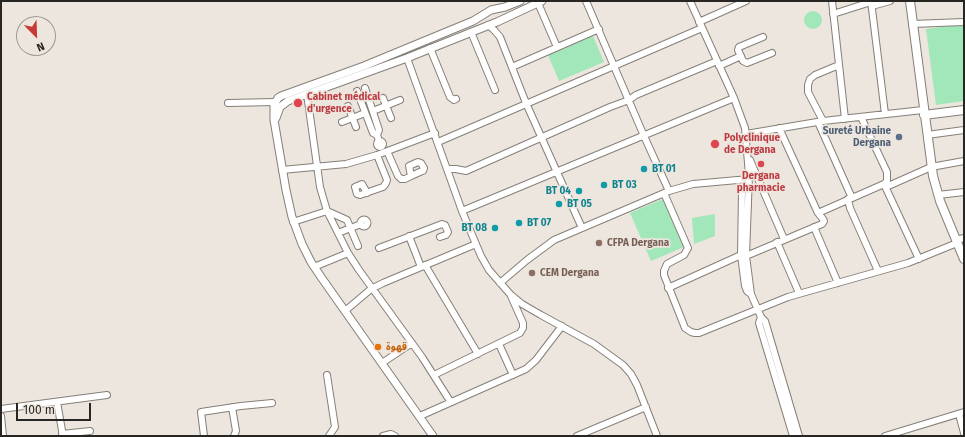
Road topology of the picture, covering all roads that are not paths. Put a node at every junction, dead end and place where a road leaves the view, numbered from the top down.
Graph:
1 (520, 1) edge
2 (586, 1) edge
3 (690, 1) edge
4 (746, 1) edge
5 (832, 1) edge
6 (890, 1) edge
7 (910, 1) edge
8 (540, 2) edge
9 (871, 3) edge
10 (495, 9) junction
11 (484, 14) junction
12 (833, 14) junction
13 (500, 20) junction
14 (699, 22) junction
15 (964, 22) edge
16 (912, 24) junction
17 (489, 25) junction
18 (702, 28) junction
19 (599, 30) junction
20 (471, 32) junction
21 (763, 36) dead end
22 (557, 47) junction
23 (430, 48) junction
24 (772, 53) dead end
25 (741, 56) junction
26 (407, 58) junction
27 (718, 64) junction
28 (614, 65) junction
29 (839, 65) junction
30 (512, 66) junction
31 (365, 88) dead end
32 (306, 89) junction
33 (495, 90) dead end
34 (357, 91) dead end
35 (382, 98) dead end
36 (734, 98) junction
37 (400, 100) dead end
38 (456, 100) dead end
39 (629, 100) junction
40 (275, 102) junction
41 (228, 103) dead end
42 (526, 103) junction
43 (348, 106) dead end
44 (386, 106) junction
45 (964, 110) edge
46 (373, 111) junction
47 (924, 112) junction
48 (365, 113) junction
49 (885, 114) junction
50 (861, 117) junction
51 (352, 118) junction
52 (391, 118) dead end
53 (844, 119) junction
54 (342, 122) dead end
55 (820, 122) junction
56 (356, 127) dead end
57 (276, 128) junction
58 (779, 128) junction
59 (964, 130) edge
60 (435, 133) junction
61 (746, 134) junction
62 (927, 135) junction
63 (644, 136) junction
64 (541, 137) junction
65 (438, 142) junction
66 (381, 147) junction
67 (748, 154) junction
68 (964, 161) edge
69 (931, 167) junction
70 (317, 168) junction
71 (447, 168) junction
72 (282, 170) junction
73 (556, 172) junction
74 (412, 176) dead end
75 (749, 181) junction
76 (885, 186) junction
77 (667, 192) junction
78 (964, 192) edge
79 (367, 193) dead end
80 (938, 195) junction
81 (850, 198) junction
82 (327, 211) junction
83 (462, 211) junction
84 (818, 213) junction
85 (294, 222) junction
86 (361, 224) dead end
87 (814, 227) junction
88 (351, 228) junction
89 (582, 228) junction
90 (338, 233) junction
91 (409, 236) junction
92 (440, 237) dead end
93 (784, 239) junction
94 (959, 240) edge
95 (777, 242) junction
96 (476, 244) junction
97 (358, 246) dead end
98 (379, 248) dead end
99 (348, 253) junction
100 (744, 255) junction
101 (920, 259) junction
102 (964, 260) edge
103 (423, 266) junction
104 (314, 267) junction
105 (878, 271) junction
106 (500, 283) junction
107 (838, 283) junction
108 (668, 288) junction
109 (371, 289) junction
110 (799, 293) junction
111 (510, 294) junction
112 (758, 308) junction
113 (345, 312) junction
114 (761, 317) junction
115 (562, 326) junction
116 (412, 343) junction
117 (498, 344) junction
118 (478, 354) junction
119 (382, 363) junction
120 (434, 375) junction
121 (513, 375) junction
122 (327, 376) dead end
123 (107, 395) dead end
124 (57, 402) junction
125 (450, 402) junction
126 (272, 403) dead end
127 (646, 406) junction
128 (232, 407) junction
129 (1, 408) edge
130 (961, 413) edge
131 (1, 416) edge
132 (420, 416) junction
133 (90, 432) dead end
134 (964, 433) edge
135 (63, 435) edge
136 (3, 436) edge
137 (204, 436) edge
138 (234, 436) edge
139 (329, 436) edge
140 (383, 436) edge
141 (395, 436) edge
142 (433, 436) edge
143 (577, 436) edge
144 (657, 436) edge
145 (793, 436) edge
146 (799, 436) edge
147 (885, 436) edge

1 - 10 street
2 - 19 street
3 - 14 street
4 - 14 street
5 - 12 street
6 - 9 street
7 - 16 main road
8 - 13 street
8 - 22 street
9 - 12 street
9 - 49 street
10 - 11 street
10 - 13 street
11 - 17 street
11 - 32 street
12 - 29 street
13 - 17 street
14 - 18 street
15 - 16 street
16 - 47 main road
17 - 20 street
17 - 30 street
18 - 27 street
18 - 28 street
19 - 22 street
19 - 28 street
20 - 23 street
20 - 33 street
21 - 25 street
22 - 30 street
23 - 26 street
23 - 38 street
24 - 25 street
25 - 27 street
26 - 32 street
26 - 60 street
27 - 36 street
27 - 39 street
28 - 39 street
28 - 42 street
29 - 53 street
29 - 55 street
30 - 42 street
31 - 46 street
32 - 40 street
32 - 57 street
32 - 70 street
34 - 48 street
35 - 44 street
36 - 61 street
36 - 63 street
37 - 44 street
39 - 63 street
39 - 64 street
40 - 41 street
40 - 57 street
42 - 64 street
42 - 65 street
43 - 51 street
44 - 46 street
44 - 52 street
45 - 47 main road
46 - 66 street
47 - 49 street
47 - 62 main road
48 - 51 street
48 - 66 street
49 - 50 street
50 - 53 street
50 - 76 street
51 - 54 street
51 - 56 street
53 - 55 street
55 - 58 street
55 - 81 street
57 - 72 street
58 - 61 street
58 - 84 street
59 - 62 street
60 - 65 street
60 - 66 street
61 - 67 street
62 - 69 main road
63 - 73 street
63 - 77 street
64 - 71 street
64 - 73 street
65 - 71 street
66 - 70 street
66 - 74 street
66 - 79 street
67 - 75 street
67 - 93 street
68 - 69 street
69 - 76 street
69 - 80 main road
70 - 72 street
70 - 82 street
71 - 83 street
72 - 85 street
73 - 83 street
73 - 89 street
75 - 77 street
75 - 100 street
76 - 81 street
76 - 101 street
77 - 89 street
77 - 108 street
78 - 80 street
80 - 94 main road
81 - 84 street
81 - 105 street
82 - 85 street
82 - 88 street
82 - 90 street
83 - 96 street
84 - 87 street
85 - 104 street
86 - 88 street
87 - 93 street
87 - 107 street
88 - 90 street
88 - 97 street
89 - 106 street
90 - 99 street
91 - 92 street
91 - 98 street
91 - 103 street
93 - 95 street
94 - 101 street
94 - 102 main road
95 - 100 street
95 - 110 street
96 - 103 street
96 - 106 street
99 - 104 street
99 - 109 street
100 - 108 street
100 - 112 street
101 - 105 street
103 - 109 street
103 - 118 street
104 - 113 street
105 - 107 street
106 - 111 street
107 - 110 street
108 - 112 street
109 - 113 street
109 - 116 street
110 - 112 street
111 - 115 street
111 - 117 street
112 - 114 street
113 - 119 street
114 - 145 street
114 - 146 street
115 - 121 street
115 - 127 street
116 - 119 street
116 - 120 street
117 - 118 street
117 - 121 street
118 - 120 street
119 - 132 street
120 - 125 street
121 - 125 street
122 - 139 street
123 - 124 street
124 - 129 street
124 - 135 street
125 - 132 street
126 - 128 street
127 - 143 street
127 - 144 street
128 - 137 street
128 - 138 street
130 - 134 street
130 - 147 street
131 - 136 street
132 - 142 street
133 - 135 street
140 - 141 street

